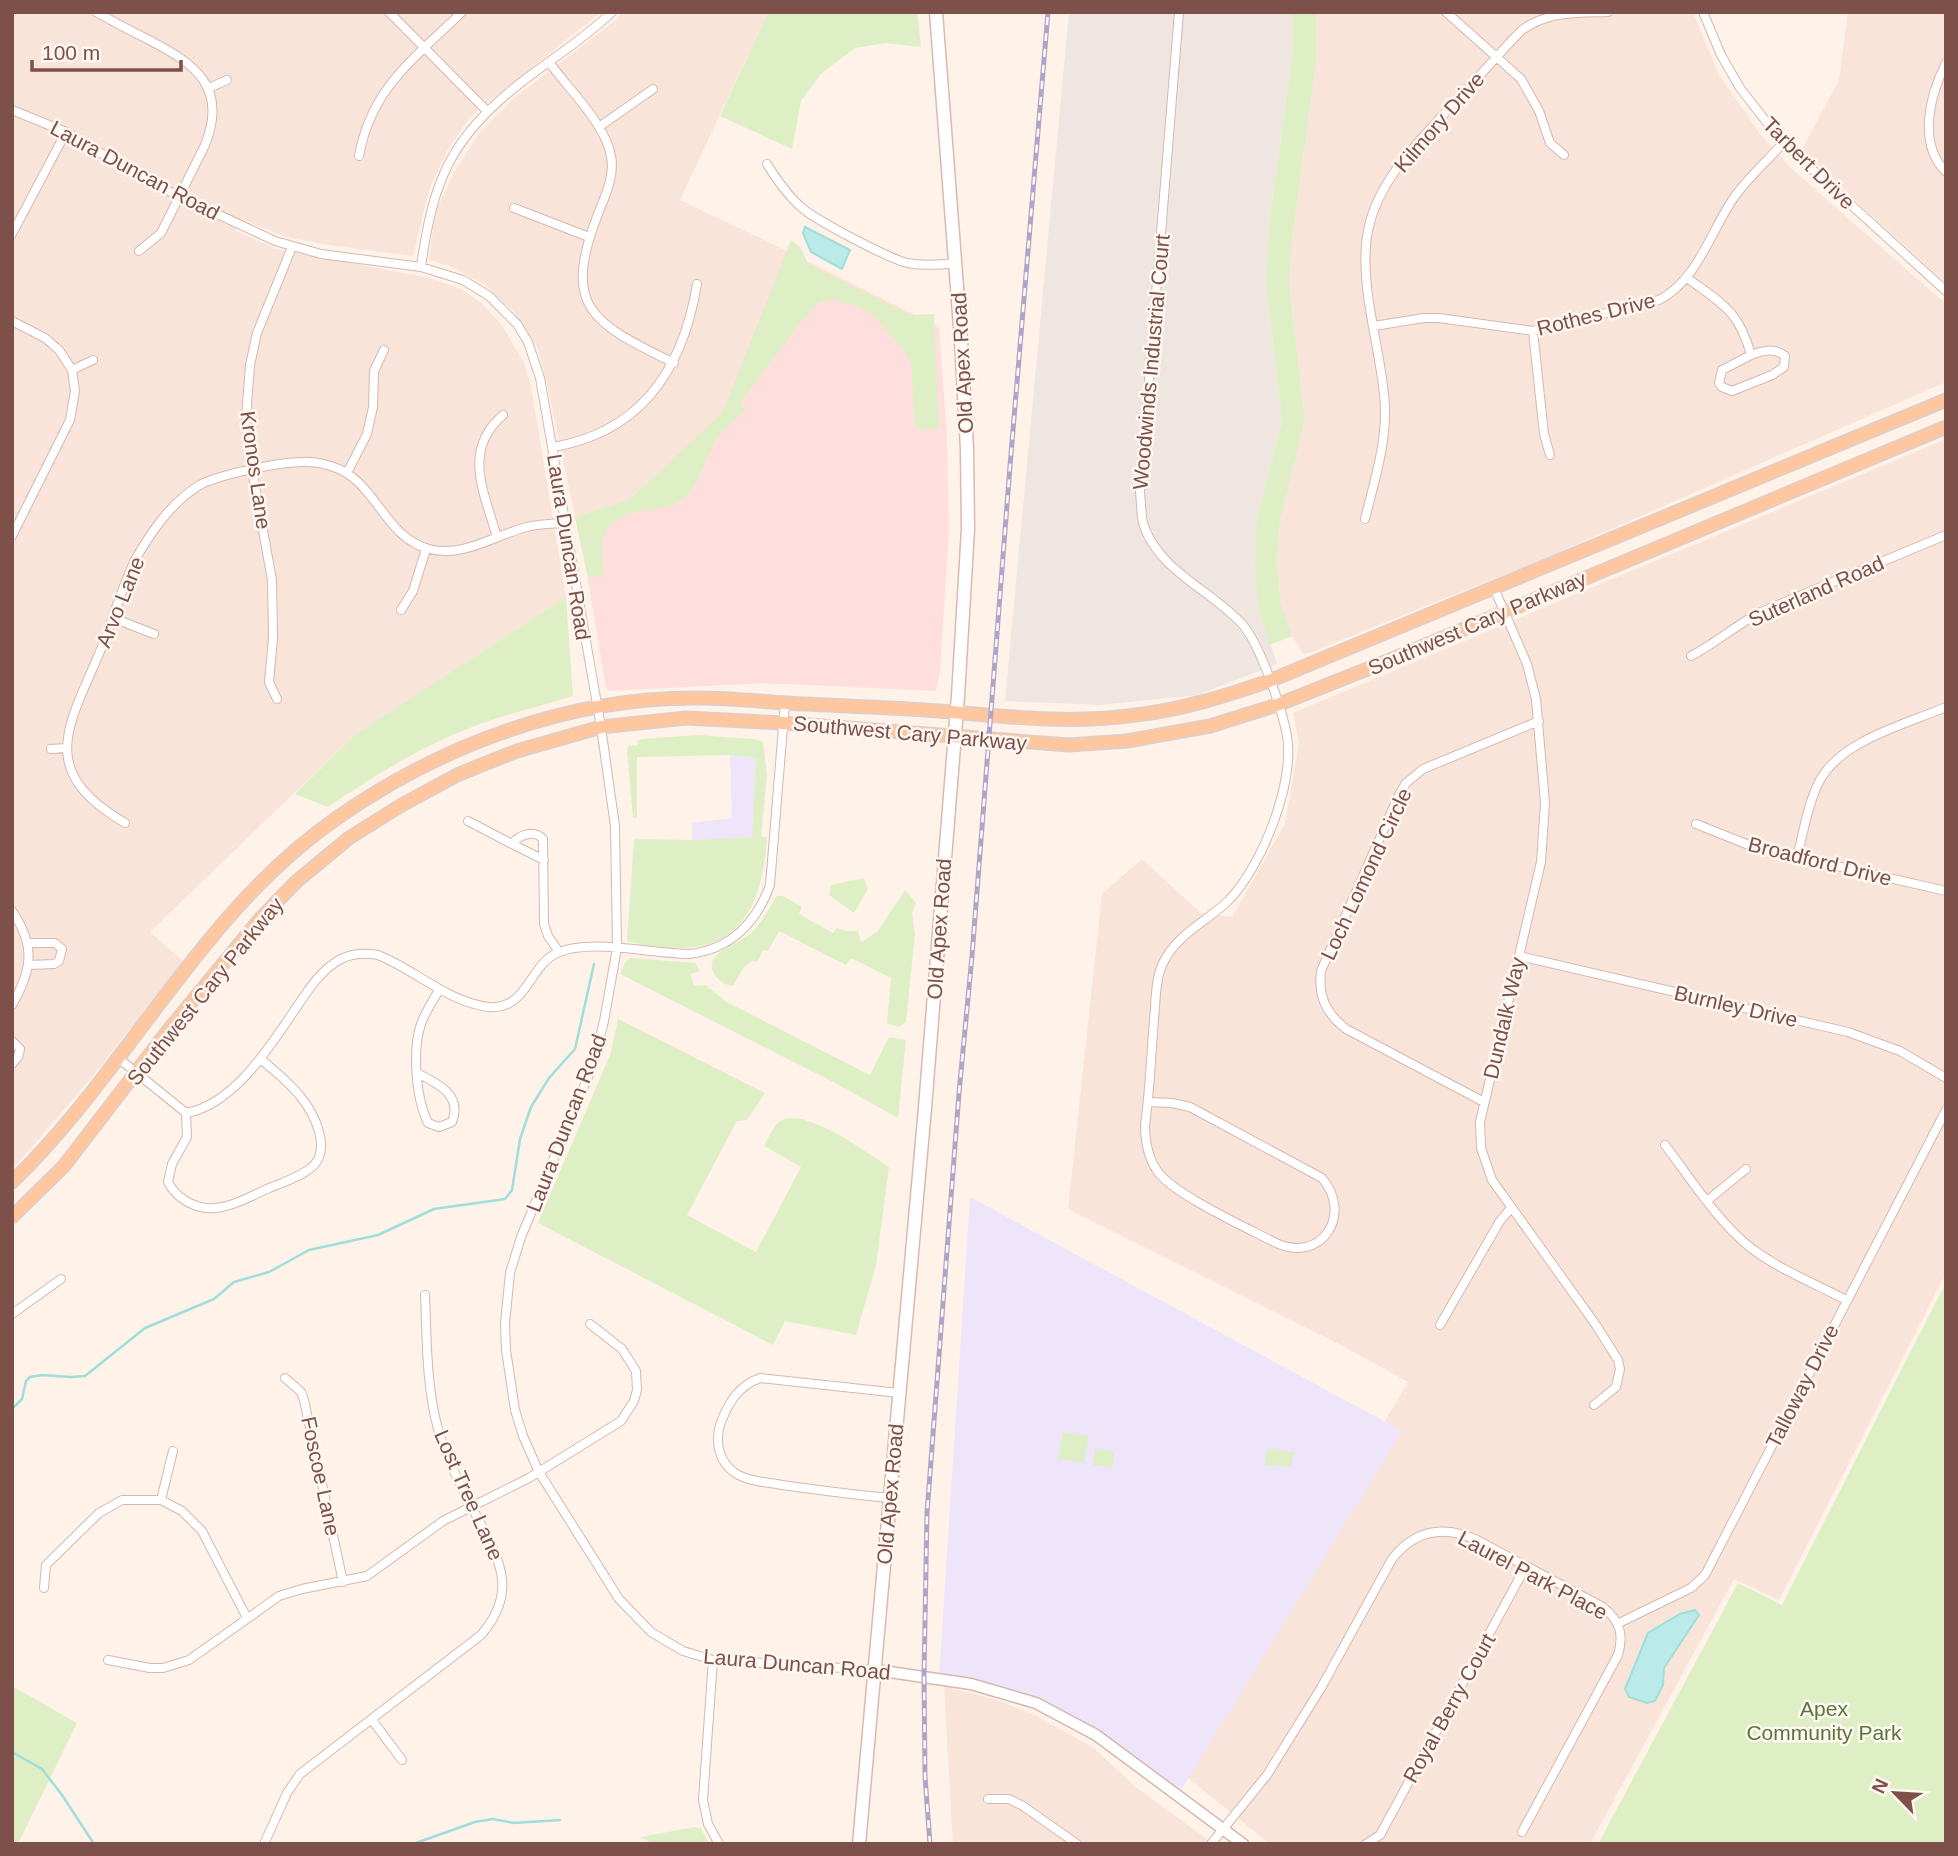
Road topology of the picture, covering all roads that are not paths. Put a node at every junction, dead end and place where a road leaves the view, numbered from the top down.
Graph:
1 (96, 12) edge
2 (389, 12) edge
3 (462, 12) edge
4 (612, 12) edge
5 (936, 12) edge
6 (1179, 12) edge
7 (1446, 12) edge
8 (1608, 12) edge
9 (1703, 12) edge
10 (425, 47) junction
11 (1497, 57) junction
12 (549, 62) junction
13 (1946, 63) edge
14 (227, 80) dead end
15 (209, 88) junction
16 (653, 89) dead end
17 (12, 110) edge
18 (487, 111) junction
19 (599, 127) junction
20 (66, 132) junction
21 (1783, 144) junction
22 (1564, 155) dead end
23 (359, 156) dead end
24 (767, 164) dead end
25 (1946, 172) edge
26 (179, 197) junction
27 (514, 208) dead end
28 (12, 234) edge
29 (589, 237) junction
30 (292, 247) junction
31 (139, 251) dead end
32 (956, 263) junction
33 (421, 267) junction
34 (1687, 278) junction
35 (697, 284) dead end
36 (1946, 291) edge
37 (12, 321) edge
38 (1374, 326) junction
39 (1533, 331) junction
40 (384, 349) dead end
41 (1751, 355) junction
42 (93, 360) dead end
43 (674, 363) junction
44 (72, 370) junction
45 (1946, 400) edge
46 (503, 415) dead end
47 (1946, 427) edge
48 (553, 447) junction
49 (1550, 455) dead end
50 (251, 470) junction
51 (347, 472) junction
52 (1365, 519) dead end
53 (564, 523) junction
54 (1946, 535) edge
55 (12, 536) edge
56 (497, 537) junction
57 (426, 549) junction
58 (1494, 588) junction
59 (401, 610) dead end
60 (1504, 612) junction
61 (113, 618) junction
62 (154, 634) dead end
63 (1691, 656) dead end
64 (1269, 681) junction
65 (277, 699) dead end
66 (785, 703) junction
67 (1277, 705) junction
68 (1946, 707) edge
69 (597, 708) junction
70 (956, 712) junction
71 (1539, 721) junction
72 (783, 723) junction
73 (601, 727) junction
74 (954, 735) junction
75 (51, 748) dead end
76 (67, 748) junction
77 (468, 821) dead end
78 (125, 823) dead end
79 (1696, 824) dead end
80 (512, 844) junction
81 (1797, 858) junction
82 (544, 860) junction
83 (1946, 891) edge
84 (12, 911) edge
85 (29, 943) junction
86 (617, 948) junction
87 (559, 952) junction
88 (1519, 956) junction
89 (29, 964) junction
90 (439, 990) junction
91 (12, 1005) edge
92 (12, 1041) edge
93 (117, 1057) junction
94 (261, 1059) junction
95 (12, 1063) edge
96 (136, 1073) junction
97 (417, 1073) junction
98 (1946, 1078) edge
99 (1148, 1102) junction
100 (1484, 1102) junction
101 (1946, 1110) edge
102 (186, 1113) junction
103 (1665, 1145) dead end
104 (1746, 1169) dead end
105 (12, 1182) edge
106 (1708, 1200) junction
107 (1511, 1208) junction
108 (12, 1217) edge
109 (61, 1279) dead end
110 (425, 1295) dead end
111 (1846, 1300) junction
112 (12, 1314) edge
113 (590, 1324) dead end
114 (1440, 1325) dead end
115 (285, 1378) dead end
116 (899, 1393) junction
117 (1594, 1405) dead end
118 (173, 1451) dead end
119 (539, 1472) junction
120 (890, 1498) junction
121 (161, 1500) junction
122 (472, 1507) junction
123 (1527, 1566) junction
124 (343, 1582) junction
125 (44, 1588) dead end
126 (247, 1618) junction
127 (1619, 1623) junction
128 (108, 1660) dead end
129 (713, 1660) junction
130 (876, 1670) junction
131 (372, 1720) junction
132 (402, 1760) dead end
133 (988, 1798) dead end
134 (1223, 1829) junction
135 (1522, 1832) dead end
136 (264, 1844) edge
137 (719, 1844) edge
138 (859, 1844) edge
139 (1077, 1844) edge
140 (1211, 1844) edge
141 (1243, 1844) edge
142 (1366, 1844) edge

1 - 15 street
2 - 10 street
3 - 10 street
4 - 12 street
5 - 32 main road, Old Apex Road
6 - 64 street, Woodwinds Industrial Court
7 - 11 street
8 - 11 street, Kilmory Drive
9 - 21 street, Tarbert Drive
10 - 18 street
10 - 23 street
11 - 22 street
11 - 38 street, Kilmory Drive
12 - 18 street
12 - 19 street
13 - 25 street
14 - 15 street
15 - 26 street
16 - 19 street
17 - 20 street, Laura Duncan Road
18 - 33 street
19 - 29 street
20 - 26 street, Laura Duncan Road
20 - 28 street
21 - 34 street, Rothes Drive
21 - 36 street, Tarbert Drive
24 - 32 street
26 - 30 street, Laura Duncan Road
26 - 31 street
27 - 29 street
29 - 43 street
30 - 33 street, Laura Duncan Road
30 - 50 street, Kronos Lane
32 - 70 main road, Old Apex Road
33 - 48 street, Laura Duncan Road
34 - 39 street, Rothes Drive
34 - 41 street
35 - 43 street
37 - 44 street
38 - 39 street, Rothes Drive
38 - 52 street, Kilmory Drive
39 - 49 street
40 - 51 street
41 - 41 street
42 - 44 street
43 - 48 street
44 - 55 street
45 - 58 main road, Southwest Cary Parkway
46 - 56 street
47 - 60 main road, Southwest Cary Parkway
48 - 53 street, Laura Duncan Road
50 - 51 street, Arvo Lane
50 - 61 street, Arvo Lane
50 - 65 street, Kronos Lane
51 - 57 street
53 - 56 street
53 - 69 street, Laura Duncan Road
54 - 63 street, Suterland Road
56 - 57 street
57 - 59 street
58 - 60 street, Dundalk Way
58 - 64 main road, Southwest Cary Parkway
60 - 67 main road, Southwest Cary Parkway
60 - 71 street, Dundalk Way
61 - 62 street
61 - 76 street, Arvo Lane
64 - 67 street, Woodwinds Industrial Court
64 - 70 main road, Southwest Cary Parkway
66 - 69 main road, Southwest Cary Parkway
66 - 70 main road, Southwest Cary Parkway
66 - 72 street
67 - 74 main road, Southwest Cary Parkway
67 - 99 street, Woodwinds Industrial Court
68 - 81 street
69 - 73 street, Laura Duncan Road
69 - 93 main road, Southwest Cary Parkway
70 - 74 main road, Old Apex Road
71 - 88 street, Dundalk Way
71 - 100 street, Loch Lomond Circle
72 - 73 main road, Southwest Cary Parkway
72 - 74 main road, Southwest Cary Parkway
72 - 86 street
73 - 86 street, Laura Duncan Road
73 - 96 main road, Southwest Cary Parkway
74 - 116 main road, Old Apex Road
75 - 76 street
76 - 78 street
77 - 80 street
79 - 81 street, Broadford Drive
80 - 82 street
80 - 82 street
81 - 83 street, Broadford Drive
82 - 87 street
84 - 85 street
85 - 89 street
85 - 89 street
86 - 87 street
86 - 119 street, Laura Duncan Road
87 - 90 street
88 - 98 street, Burnley Drive
88 - 100 street, Dundalk Way
89 - 91 street
90 - 94 street
90 - 97 street
92 - 95 street
93 - 96 street
93 - 105 main road, Southwest Cary Parkway
94 - 102 street
94 - 102 street
96 - 102 street
96 - 108 main road, Southwest Cary Parkway
97 - 97 street
99 - 99 street, Woodwinds Industrial Court
100 - 107 street, Dundalk Way
101 - 111 street, Talloway Drive
103 - 106 street
104 - 106 street
106 - 111 street
107 - 114 street
107 - 117 street, Dundalk Way
109 - 112 street
110 - 122 street, Lost Tree Lane
111 - 127 street, Talloway Drive
113 - 119 street
115 - 124 street, Foscoe Lane
116 - 120 main road, Old Apex Road
116 - 120 street
118 - 121 street
119 - 122 street
119 - 129 street, Laura Duncan Road
120 - 130 main road, Old Apex Road
121 - 125 street
121 - 126 street
122 - 124 street
122 - 131 street, Lost Tree Lane
123 - 127 street, Laurel Park Place
123 - 134 street, Laurel Park Place
123 - 142 street, Royal Berry Court
124 - 126 street
126 - 128 street
127 - 135 street, Laurel Park Place
129 - 130 street, Laura Duncan Road
129 - 137 street
130 - 134 street, Laura Duncan Road
130 - 138 main road, Old Apex Road
131 - 132 street
131 - 136 street, Lost Tree Lane
133 - 139 street
134 - 140 street, Laurel Park Place
134 - 141 street, Laura Duncan Road

